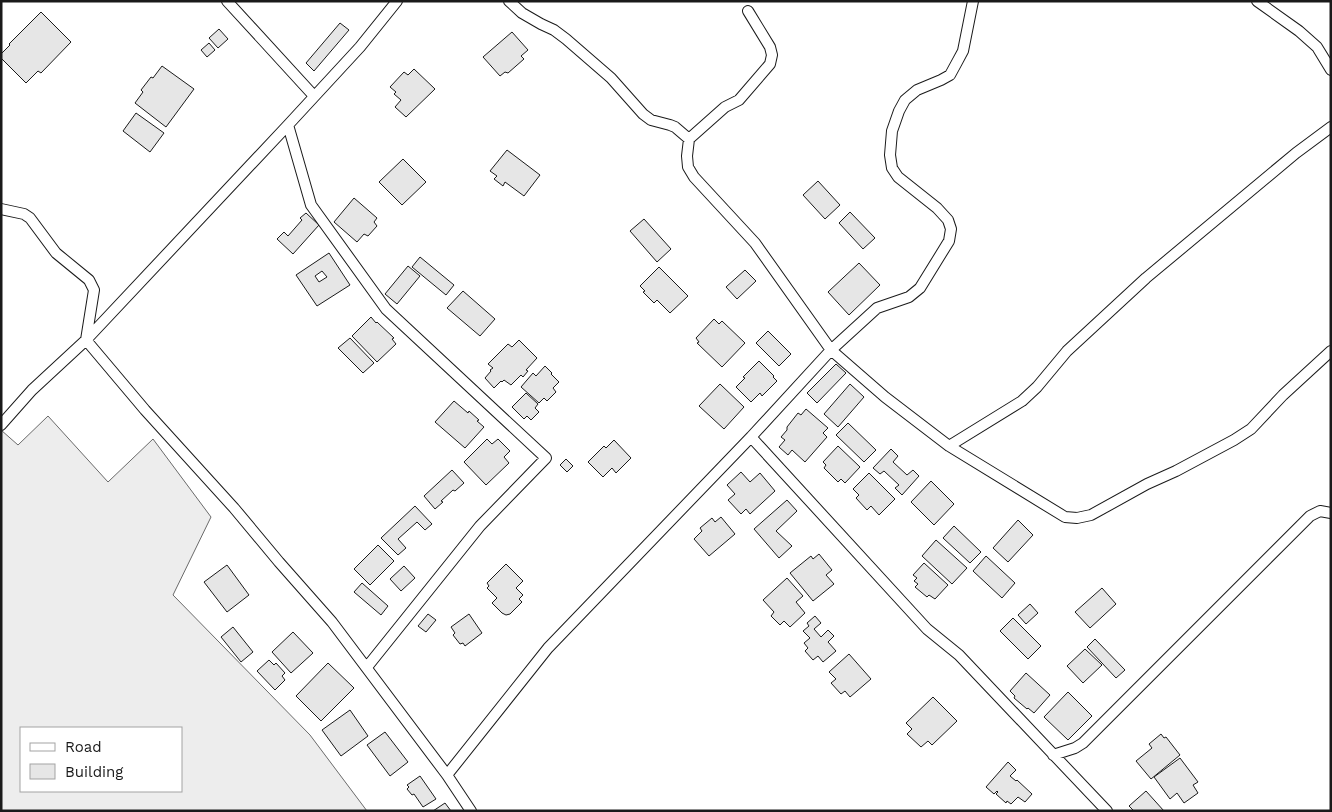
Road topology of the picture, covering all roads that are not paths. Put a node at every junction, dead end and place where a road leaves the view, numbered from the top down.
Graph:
1 (227, 1) edge
2 (397, 1) edge
3 (510, 1) edge
4 (974, 1) edge
5 (1256, 1) edge
6 (748, 11) dead end
7 (1331, 70) edge
8 (314, 96) junction
9 (288, 125) junction
10 (1331, 127) edge
11 (689, 139) junction
12 (1, 210) edge
13 (86, 340) junction
14 (831, 350) junction
15 (1331, 351) edge
16 (1, 425) edge
17 (751, 438) junction
18 (949, 446) junction
19 (1331, 513) edge
20 (367, 667) junction
21 (1053, 755) junction
22 (447, 776) junction
23 (471, 811) edge
24 (1106, 811) edge

1 - 8 street
2 - 8 street
3 - 11 street
4 - 14 street
5 - 7 street
6 - 11 street
8 - 9 street
9 - 13 street
9 - 20 street
10 - 18 street
11 - 14 street
12 - 13 street
13 - 16 street
13 - 20 street
14 - 17 street
14 - 18 street
15 - 18 street
17 - 21 street
17 - 22 street
19 - 21 street
20 - 22 street
21 - 24 street
22 - 23 street

